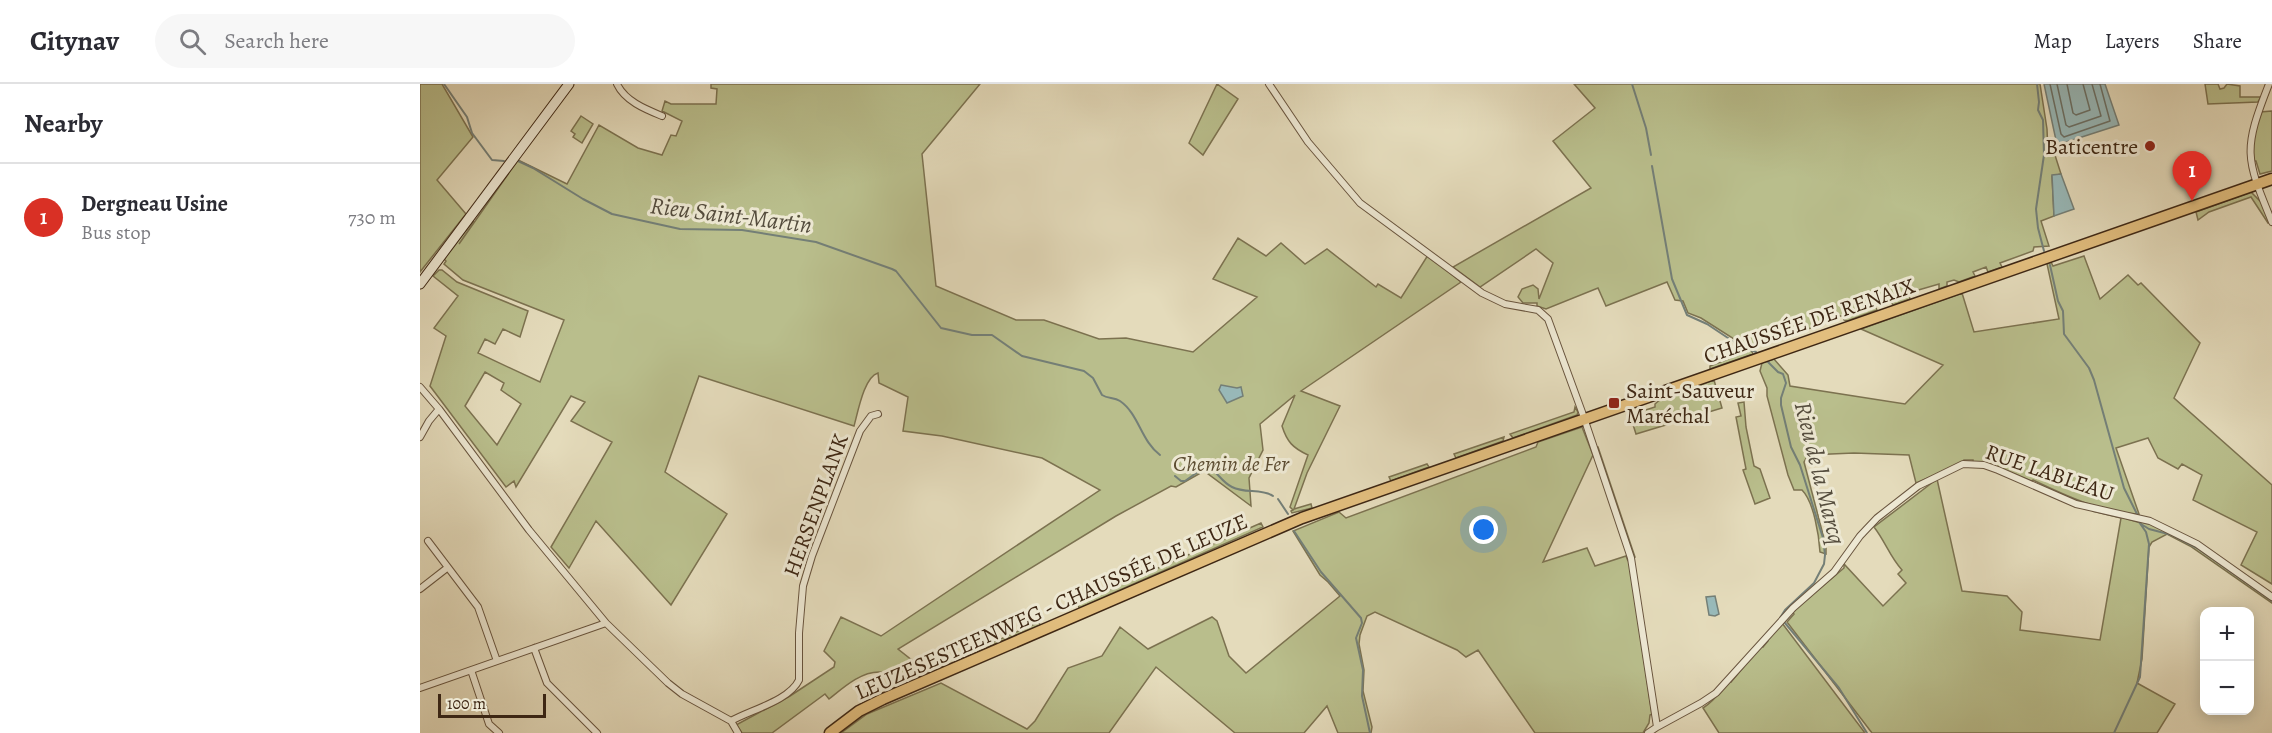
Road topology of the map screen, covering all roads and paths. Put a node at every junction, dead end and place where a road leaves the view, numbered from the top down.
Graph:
1 (569, 84) edge
2 (617, 84) edge
3 (1269, 84) edge
4 (2269, 84) edge
5 (662, 116) dead end
6 (2272, 179) edge
7 (2256, 184) junction
8 (2272, 222) edge
9 (420, 284) edge
10 (420, 387) edge
11 (439, 409) junction
12 (878, 414) dead end
13 (1585, 419) junction
14 (420, 437) edge
15 (1291, 522) joint
16 (428, 541) dead end
17 (447, 568) junction
18 (420, 589) edge
19 (2272, 597) edge
20 (606, 623) junction
21 (534, 648) junction
22 (497, 661) junction
23 (471, 670) junction
24 (420, 688) edge
25 (731, 721) junction
26 (1657, 727) junction
27 (499, 733) edge
28 (597, 733) edge
29 (738, 733) edge
30 (830, 733) edge
31 (1648, 733) edge

1 - 9 street
2 - 5 street
3 - 13 street
4 - 7 street
6 - 7 main road, CHAUSSÉE DE RENAIX
7 - 8 street
7 - 13 main road, CHAUSSÉE DE RENAIX
10 - 11 street
11 - 14 street
11 - 20 street
12 - 25 street, HERSENPLANK
13 - 15 main road, CHAUSSÉE DE RENAIX
13 - 26 street
15 - 30 main road, LEUZESESTEENWEG - CHAUSSÉE DE LEUZE
16 - 17 street
17 - 18 street
17 - 22 street
19 - 26 street, RUE LABLEAU
20 - 21 street
20 - 25 street
21 - 22 street
21 - 28 street
22 - 23 street
23 - 24 street
23 - 27 street
25 - 29 street
26 - 31 street, RUE LABLEAU

